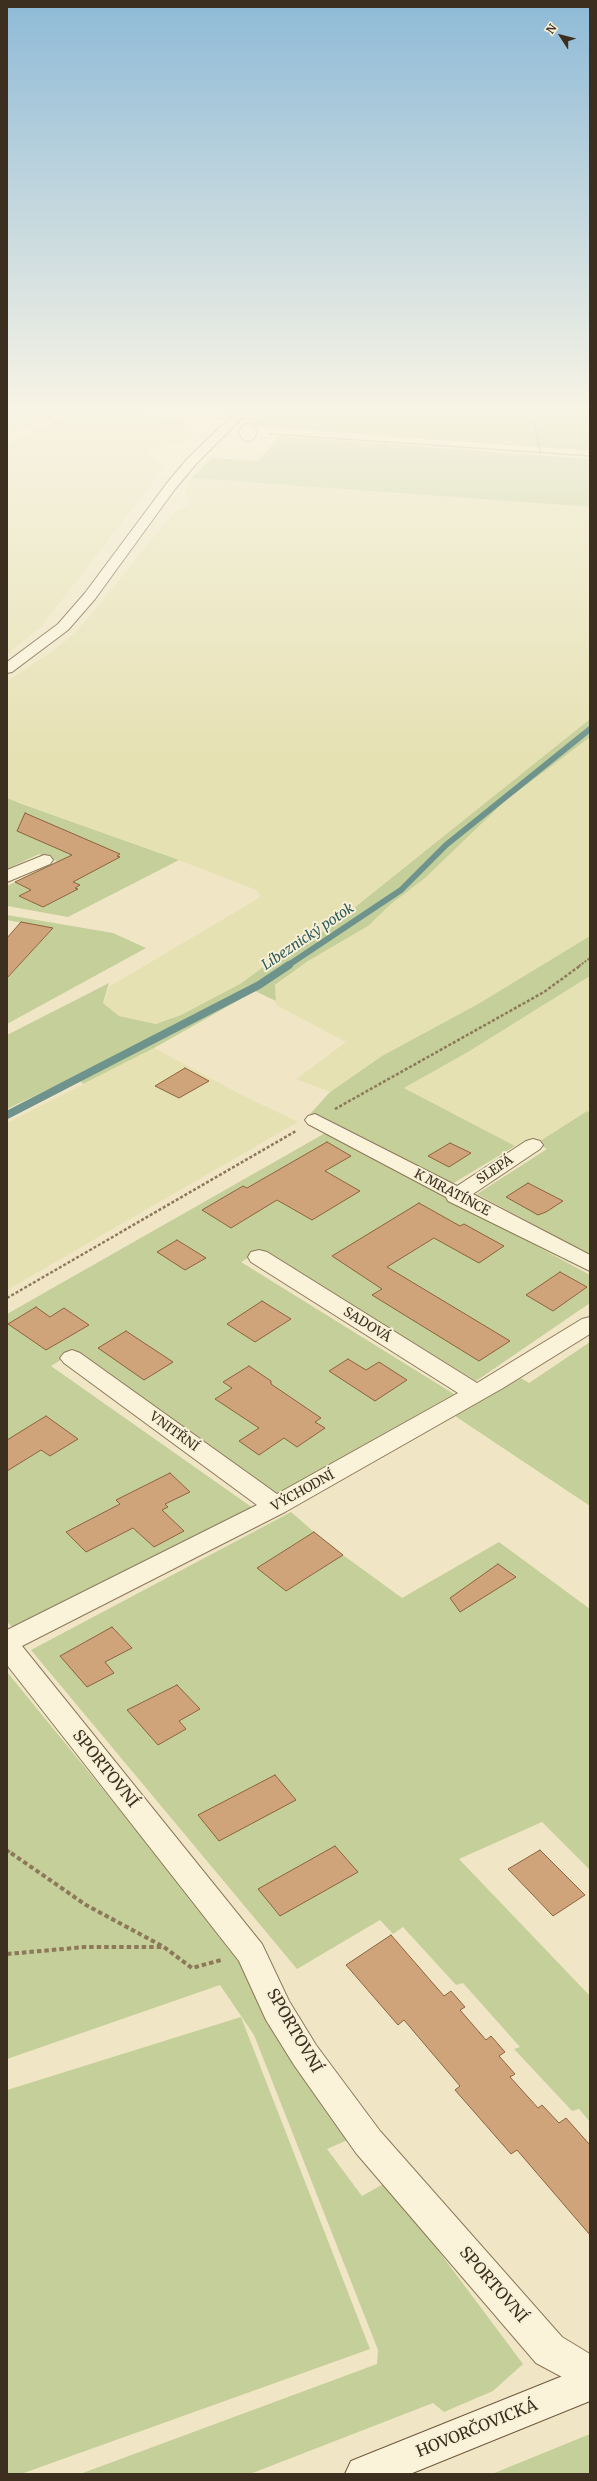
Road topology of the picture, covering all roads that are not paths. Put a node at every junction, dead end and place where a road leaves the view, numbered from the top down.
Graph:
1 (140, 528) edge
2 (7, 669) edge
3 (44, 860) dead end
4 (7, 877) edge
5 (315, 1120) dead end
6 (533, 1145) dead end
7 (456, 1196) junction
8 (259, 1257) dead end
9 (590, 1264) edge
10 (590, 1324) edge
11 (72, 1358) dead end
12 (475, 1394) junction
13 (276, 1506) junction
14 (7, 1642) edge
15 (7, 1646) edge
16 (590, 2374) edge
17 (590, 2383) edge
18 (364, 2474) edge

1 - 2 street
3 - 4 street
5 - 7 street, K MRATÍNCE
6 - 7 street, SLEPÁ
7 - 9 street, K MRATÍNCE
8 - 12 street, SADOVÁ
10 - 12 street, VÝCHODNÍ
11 - 13 street, VNITŘNÍ
12 - 13 street, VÝCHODNÍ
13 - 14 street, VÝCHODNÍ
15 - 16 street, SPORTOVNÍ
17 - 18 street, HOVORČOVICKÁ

